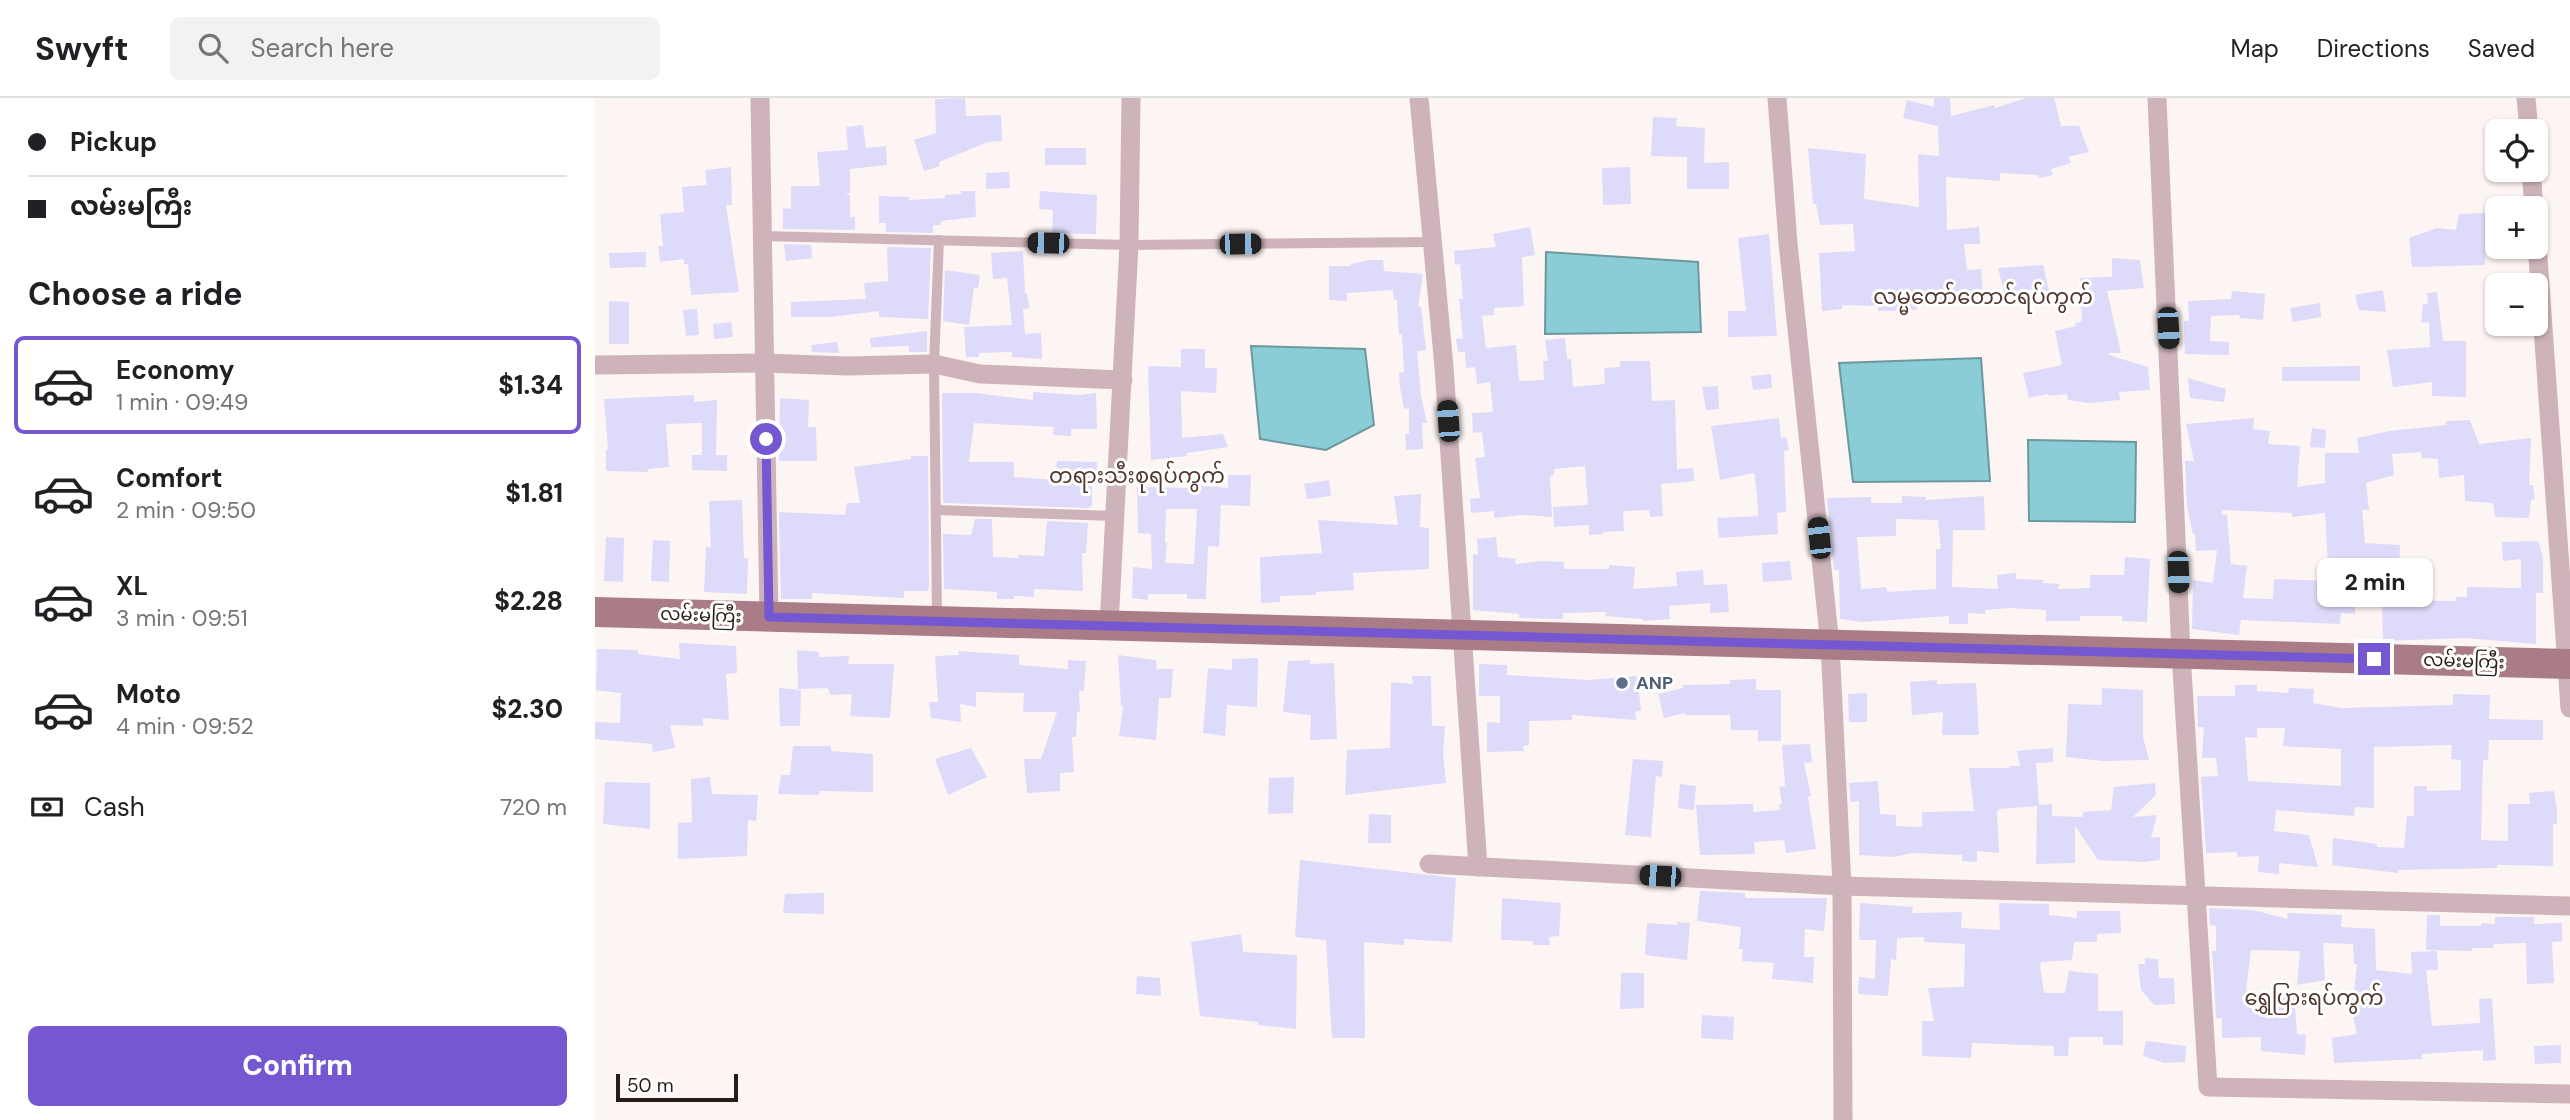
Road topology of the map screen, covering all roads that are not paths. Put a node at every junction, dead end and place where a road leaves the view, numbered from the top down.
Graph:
1 (760, 98) edge
2 (1131, 98) edge
3 (1419, 98) edge
4 (1777, 98) edge
5 (2157, 98) edge
6 (2526, 98) edge
7 (2528, 119) edge
8 (762, 236) junction
9 (939, 240) junction
10 (1432, 242) junction
11 (1129, 244) junction
12 (2538, 259) edge
13 (764, 363) junction
14 (934, 363) junction
15 (595, 365) edge
16 (1123, 380) junction
17 (936, 510) junction
18 (1115, 516) junction
19 (595, 612) edge
20 (769, 617) junction
21 (937, 621) junction
22 (1109, 626) junction
23 (1463, 635) junction
24 (1830, 645) junction
25 (2181, 654) junction
26 (2569, 664) edge
27 (2570, 708) edge
28 (1429, 864) dead end
29 (1478, 866) junction
30 (1842, 886) junction
31 (2198, 895) junction
32 (2570, 906) edge
33 (2570, 1094) edge
34 (1843, 1120) edge

1 - 8 street
2 - 11 street
3 - 10 street
4 - 24 street
5 - 25 street
6 - 7 street
8 - 9 lane
8 - 13 street
9 - 11 lane
9 - 14 lane
10 - 11 lane
10 - 23 street
11 - 16 street
12 - 26 street
13 - 14 street
13 - 15 street
13 - 20 street
14 - 16 street
14 - 17 lane
16 - 18 street
17 - 18 lane
17 - 21 lane
18 - 22 street
19 - 20 main road, လမ်းမကြီး
20 - 21 main road, လမ်းမကြီး
21 - 22 main road, လမ်းမကြီး
22 - 23 main road, လမ်းမကြီး
23 - 24 main road, လမ်းမကြီး
23 - 29 street
24 - 25 main road, လမ်းမကြီး
24 - 30 street
25 - 26 main road, လမ်းမကြီး
25 - 31 street
26 - 27 street
28 - 29 street
29 - 30 street
30 - 31 street
30 - 34 street
31 - 32 street
31 - 33 street

